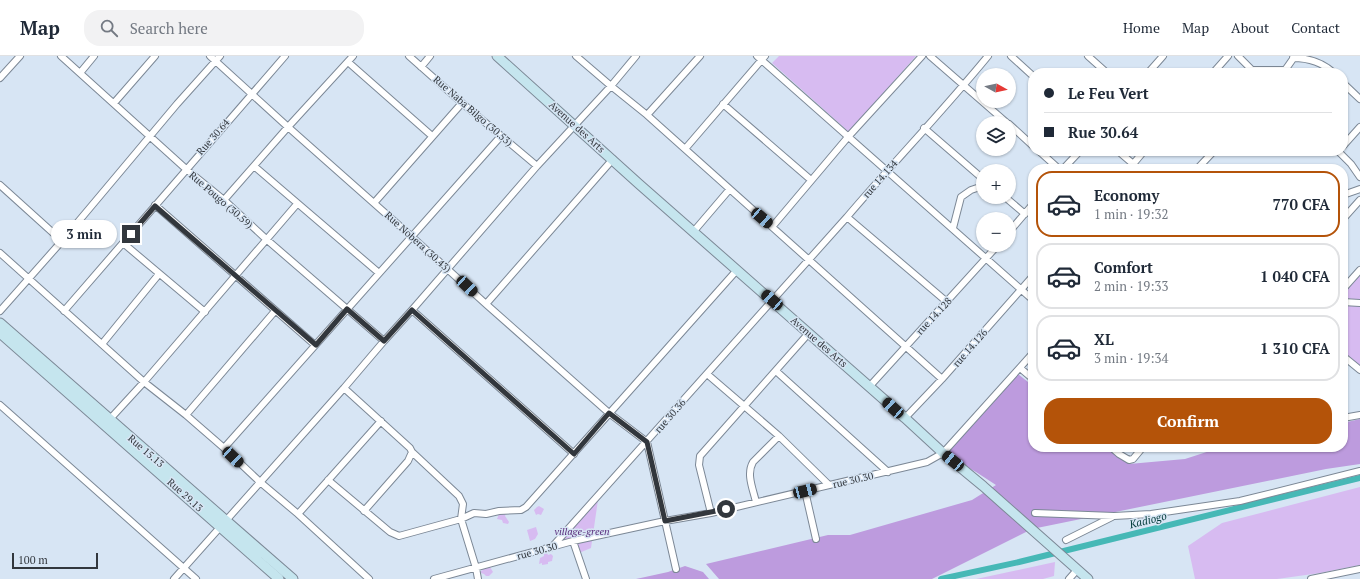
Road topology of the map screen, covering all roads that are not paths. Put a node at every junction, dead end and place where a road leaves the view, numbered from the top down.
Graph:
1 (20, 56) edge
2 (61, 56) edge
3 (94, 56) edge
4 (155, 56) edge
5 (210, 56) edge
6 (285, 56) edge
7 (353, 56) edge
8 (409, 56) edge
9 (430, 56) edge
10 (576, 56) edge
11 (636, 56) edge
12 (700, 56) edge
13 (922, 56) edge
14 (930, 56) edge
15 (988, 56) edge
16 (1010, 56) edge
17 (1088, 56) edge
18 (1162, 56) edge
19 (1228, 56) edge
20 (1238, 56) edge
21 (761, 57) edge
22 (1294, 57) edge
23 (218, 58) edge
24 (502, 58) edge
25 (348, 62) junction
26 (421, 67) junction
27 (1101, 68) edge
28 (1152, 68) edge
29 (1217, 68) edge
30 (1251, 68) edge
31 (1287, 68) edge
32 (1329, 68) edge
33 (80, 72) junction
34 (1028, 72) edge
35 (0, 78) edge
36 (964, 85) junction
37 (611, 86) junction
38 (1348, 88) edge
39 (251, 94) junction
40 (1360, 99) edge
41 (114, 103) junction
42 (462, 103) junction
43 (723, 104) junction
44 (647, 115) junction
45 (999, 116) edge
46 (575, 126) junction
47 (1360, 127) edge
48 (288, 128) junction
49 (924, 128) junction
50 (1016, 131) edge
51 (150, 136) junction
52 (432, 136) junction
53 (501, 136) junction
54 (848, 137) junction
55 (1348, 140) edge
56 (1028, 142) edge
57 (684, 149) junction
58 (1045, 156) edge
59 (1075, 156) edge
60 (1122, 156) edge
61 (1140, 156) edge
62 (1209, 156) edge
63 (1343, 156) edge
64 (613, 159) junction
65 (1053, 164) edge
66 (1068, 164) edge
67 (1129, 164) edge
68 (1133, 164) edge
69 (1202, 164) edge
70 (254, 166) junction
71 (538, 166) junction
72 (186, 169) junction
73 (886, 172) junction
74 (976, 173) edge
75 (1360, 177) edge
76 (811, 180) junction
77 (0, 185) edge
78 (976, 188) edge
79 (729, 190) junction
80 (1360, 190) edge
81 (1348, 194) edge
82 (224, 200) junction
83 (1360, 200) edge
84 (374, 203) junction
85 (297, 204) junction
86 (1013, 204) edge
87 (155, 206) junction
88 (1028, 210) edge
89 (1348, 213) edge
90 (1025, 214) junction
91 (847, 217) junction
92 (1016, 224) edge
93 (772, 227) junction
94 (952, 228) junction
95 (694, 231) junction
96 (411, 236) junction
97 (266, 239) junction
98 (62, 241) junction
99 (123, 243) junction
100 (992, 252) edge
101 (0, 253) edge
102 (986, 258) junction
103 (808, 260) junction
104 (448, 268) junction
105 (737, 270) junction
106 (1360, 270) edge
107 (379, 273) junction
108 (160, 274) junction
109 (236, 276) junction
110 (28, 278) junction
111 (1028, 282) edge
112 (1348, 283) edge
113 (1021, 290) junction
114 (1028, 296) edge
115 (772, 300) junction
116 (946, 302) junction
117 (1348, 302) edge
118 (1360, 303) edge
119 (486, 304) junction
120 (347, 309) junction
121 (64, 310) junction
122 (412, 310) junction
123 (0, 311) edge
124 (275, 311) junction
125 (205, 312) junction
126 (0, 323) edge
127 (0, 333) edge
128 (808, 334) junction
129 (384, 341) junction
130 (102, 344) junction
131 (316, 345) junction
132 (906, 346) junction
133 (1028, 359) edge
134 (1348, 360) edge
135 (1020, 368) junction
136 (1360, 370) edge
137 (776, 372) junction
138 (707, 374) junction
139 (1028, 375) edge
140 (942, 379) junction
141 (144, 382) junction
142 (869, 387) junction
143 (344, 388) junction
144 (0, 405) edge
145 (744, 407) junction
146 (609, 413) junction
147 (186, 415) junction
148 (1360, 415) edge
149 (1348, 416) edge
150 (905, 418) junction
151 (110, 419) junction
152 (381, 421) junction
153 (779, 436) junction
154 (647, 442) junction
155 (224, 448) junction
156 (412, 452) junction
157 (1117, 452) edge
158 (1139, 452) edge
159 (943, 453) junction
160 (574, 454) junction
161 (1360, 471) edge
162 (888, 472) junction
163 (328, 480) junction
164 (260, 482) junction
165 (829, 486) junction
166 (805, 491) junction
167 (756, 502) junction
168 (364, 511) junction
169 (711, 513) junction
170 (1035, 513) dead end
171 (298, 514) junction
172 (1114, 516) junction
173 (461, 518) junction
174 (665, 521) junction
175 (223, 523) junction
176 (816, 539) dead end
177 (1066, 540) dead end
178 (573, 541) junction
179 (551, 547) junction
180 (184, 568) junction
181 (476, 568) junction
182 (676, 569) dead end
183 (1077, 570) junction
184 (1360, 570) edge
185 (1325, 578) edge
186 (174, 579) edge
187 (196, 579) edge
188 (279, 579) edge
189 (293, 579) edge
190 (369, 579) edge
191 (434, 579) edge
192 (478, 579) edge
193 (586, 579) edge
194 (1069, 579) edge
195 (1088, 579) edge
196 (1311, 579) edge

1 - 35 street
2 - 33 street, Rue Pougo (30.59)
3 - 33 street
4 - 41 street
5 - 23 street, Rue Nobera (30.43)
6 - 39 street, Rue 30.64
7 - 25 street
8 - 26 street, Rue Naba Bilgo (30.53)
9 - 26 street
10 - 37 street
11 - 37 street
12 - 44 street
13 - 54 street
14 - 36 street
15 - 36 street, rue 14.134
16 - 34 street
17 - 27 street
18 - 28 street
19 - 29 street
20 - 30 street
21 - 43 street
21 - 54 street
22 - 31 street
22 - 32 street
23 - 39 street, Rue Nobera (30.43)
23 - 51 street
24 - 46 street, Avenue des Arts
25 - 48 street
25 - 52 street
26 - 42 street, Rue Naba Bilgo (30.53)
33 - 41 street, Rue Pougo (30.59)
36 - 45 street
36 - 49 street, rue 14.134
37 - 44 street
37 - 46 street
38 - 40 street
39 - 48 street, Rue Nobera (30.43)
39 - 72 street, Rue 30.64
41 - 51 street, Rue Pougo (30.59)
42 - 52 street
42 - 53 street, Rue Naba Bilgo (30.53)
43 - 57 street
43 - 76 street
44 - 57 street
46 - 64 street, Avenue des Arts
46 - 71 street
47 - 55 street
48 - 70 street
48 - 84 street, Rue Nobera (30.43)
49 - 73 street, rue 14.134
49 - 74 street
50 - 56 street
51 - 72 street, Rue Pougo (30.59)
51 - 98 street
52 - 84 street
53 - 71 street, Rue Naba Bilgo (30.53)
53 - 96 street
54 - 73 street
54 - 76 street
57 - 79 street
58 - 65 street
59 - 66 street
60 - 67 street
61 - 68 street
62 - 69 street
63 - 75 street
64 - 95 street, Avenue des Arts
64 - 119 street
70 - 82 street
70 - 85 street
71 - 104 street
72 - 82 street, Rue Pougo (30.59)
72 - 87 street, Rue 30.64
73 - 91 street, rue 14.134
73 - 94 street
76 - 93 street
77 - 98 street
78 - 94 street
79 - 93 street
79 - 95 street
80 - 81 street
82 - 97 street, Rue Pougo (30.59)
83 - 89 street
84 - 96 street, Rue Nobera (30.43)
85 - 97 street
85 - 107 street
86 - 90 street
87 - 99 street, Rue 30.64
87 - 109 street
88 - 90 street
90 - 92 street
91 - 103 street, rue 14.134
91 - 116 street
93 - 103 street
94 - 102 street
95 - 105 street, Avenue des Arts
96 - 104 street, Rue Nobera (30.43)
96 - 107 street
97 - 109 street
97 - 120 street, Rue Pougo (30.59)
98 - 110 street
99 - 108 street
99 - 121 street, Rue 30.64
100 - 102 street, rue 14.128
101 - 110 street
102 - 113 street
102 - 116 street, rue 14.128
103 - 115 street, rue 14.134
103 - 132 street
104 - 119 street, Rue Nobera (30.43)
104 - 122 street
105 - 115 street, Avenue des Arts
105 - 146 street
106 - 112 street
107 - 120 street
108 - 125 street
108 - 130 street
109 - 124 street
109 - 125 street
110 - 121 street
110 - 123 street
111 - 113 street, rue 14.126
113 - 114 street
113 - 140 street, rue 14.126
115 - 128 street, Avenue des Arts
115 - 138 street, rue 30.36
116 - 132 street, rue 14.128
117 - 118 street
119 - 146 street, Rue Nobera (30.43)
120 - 129 street, Rue Pougo (30.59)
120 - 131 street
121 - 130 street
122 - 129 street
122 - 160 street
124 - 131 street
124 - 147 street
125 - 141 street
126 - 151 street, Rue 15.13
127 - 175 street, Rue 29.13
128 - 137 street
128 - 142 street, Avenue des Arts
129 - 143 street
130 - 141 street
131 - 155 street
132 - 140 street
132 - 142 street, rue 14.128
133 - 135 street, rue 30.30
134 - 136 street
135 - 139 street
135 - 159 street, rue 30.30
137 - 145 street
137 - 162 street
138 - 145 street
138 - 154 street, rue 30.36
140 - 150 street, rue 14.126
141 - 147 street
141 - 151 street
142 - 150 street, Avenue des Arts
143 - 152 street
143 - 164 street
144 - 180 street
145 - 153 street
145 - 169 street
146 - 154 street, Rue Nobera (30.43)
146 - 160 street
147 - 155 street
148 - 149 street
150 - 159 street, Avenue des Arts
151 - 175 street, Rue 15.13
152 - 156 street
152 - 163 street
153 - 165 street
153 - 167 street
154 - 174 street
154 - 179 street, rue 30.36
155 - 164 street
156 - 168 street
156 - 173 street
157 - 158 street
159 - 162 street, rue 30.30
159 - 183 street, Avenue des Arts
160 - 173 street
161 - 172 street
162 - 165 street, rue 30.30
163 - 168 street
163 - 171 street
164 - 171 street
164 - 175 street
165 - 166 street, rue 30.30
166 - 167 street, rue 30.30
166 - 176 street
167 - 169 street, rue 30.30
168 - 173 street
169 - 174 street, rue 30.30
170 - 172 street
171 - 190 street
172 - 177 street
173 - 181 street
174 - 178 street, rue 30.30
174 - 182 street
175 - 180 street
175 - 188 street, Rue 29.13
175 - 189 street, Rue 15.13
178 - 179 street, rue 30.30
178 - 193 street
179 - 181 street, rue 30.30
180 - 186 street
180 - 187 street
181 - 191 street, rue 30.30
181 - 192 street
183 - 194 street
183 - 195 street, Avenue des Arts
184 - 185 street
185 - 196 street

